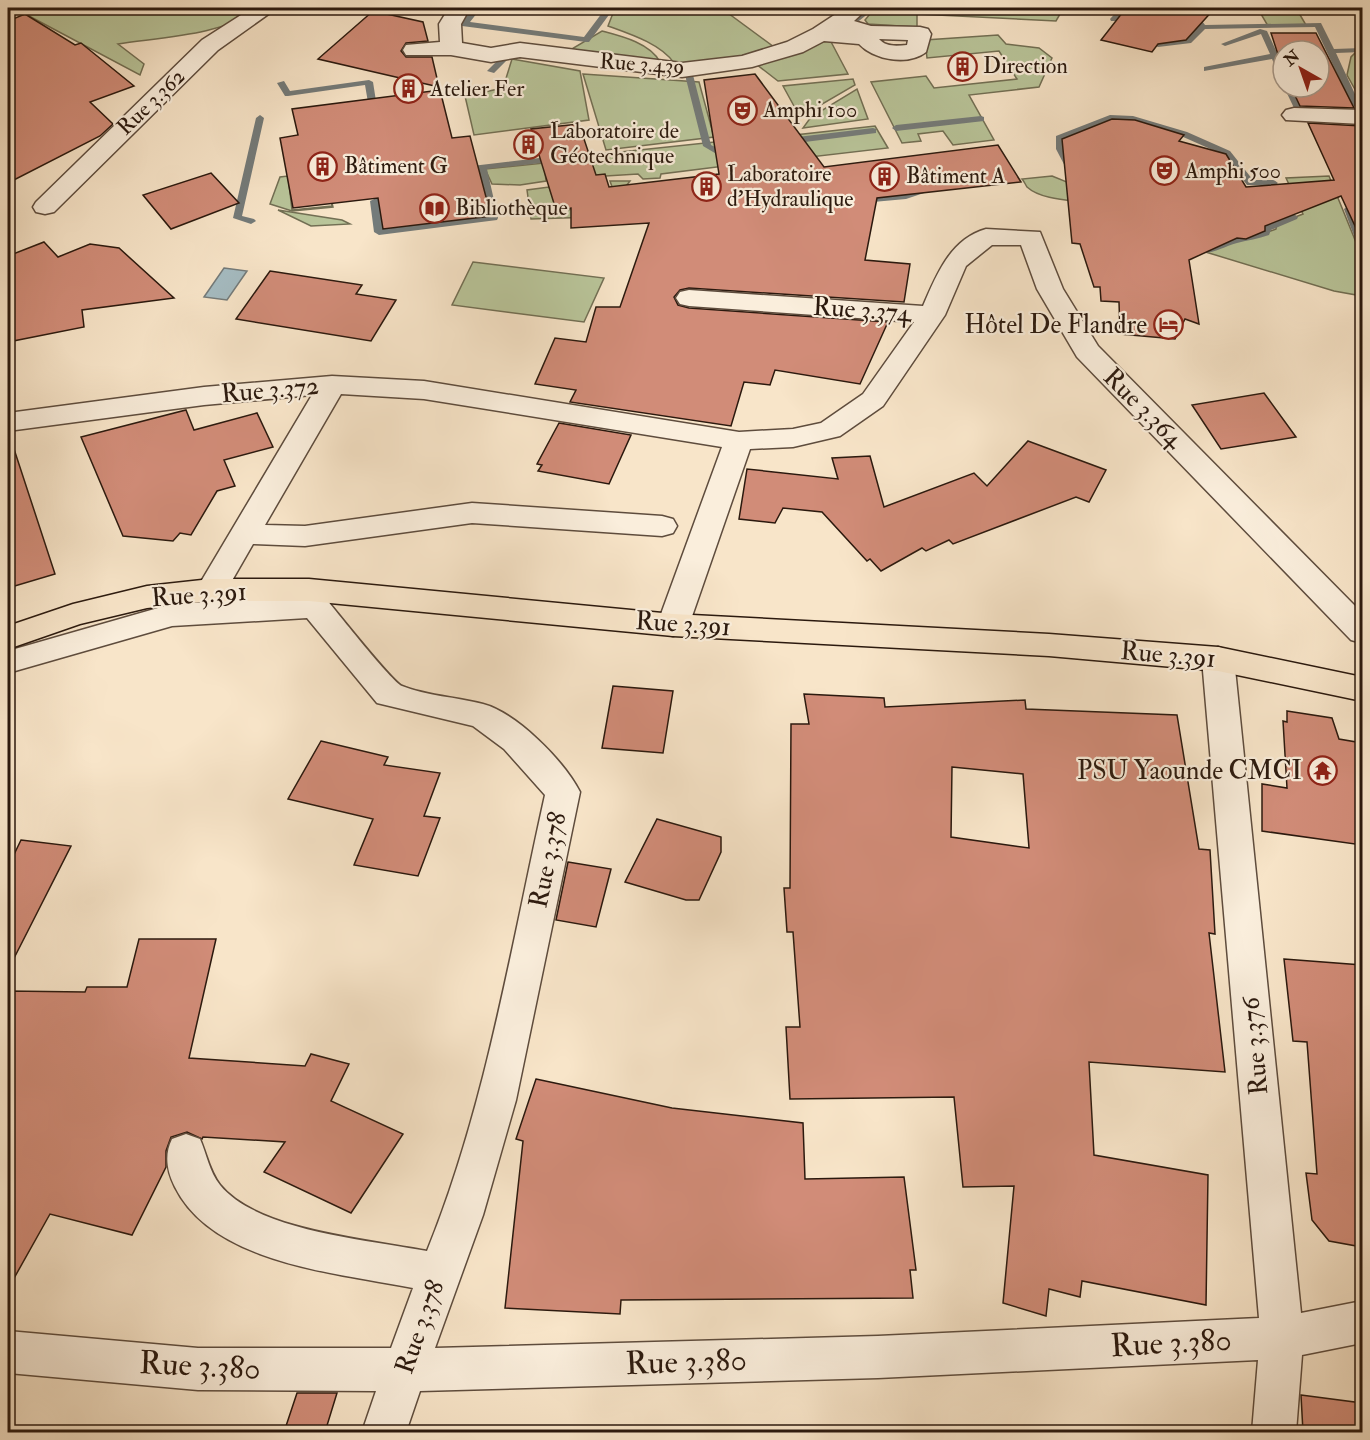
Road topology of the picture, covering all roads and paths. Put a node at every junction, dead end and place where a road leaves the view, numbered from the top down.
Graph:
1 (266, 8) edge
2 (459, 8) edge
3 (858, 8) edge
4 (451, 48) junction
5 (414, 50) dead end
6 (1294, 115) dead end
7 (1362, 117) edge
8 (45, 207) dead end
9 (689, 298) dead end
10 (932, 315) junction
11 (332, 385) junction
12 (8, 422) edge
13 (739, 441) junction
14 (662, 526) dead end
15 (244, 534) junction
16 (211, 590) junction
17 (673, 625) junction
18 (1362, 632) edge
19 (8, 638) edge
20 (1218, 659) junction
21 (8, 662) edge
22 (1362, 689) edge
23 (186, 1152) dead end
24 (439, 1273) junction
25 (1362, 1322) edge
26 (1282, 1338) junction
27 (8, 1353) edge
28 (404, 1370) junction
29 (384, 1432) edge
30 (1274, 1432) edge

1 - 8 street, Rue 3.362
2 - 4 street
3 - 4 street, Rue 3.439
4 - 5 street, Rue 3.439
6 - 7 street
9 - 10 street, Rue 3.374
10 - 13 street, Rue 3.374
10 - 18 street, Rue 3.364
11 - 12 street, Rue 3.372
11 - 13 street, Rue 3.374
11 - 15 street, Rue 3.372
13 - 17 street
14 - 15 street
15 - 16 street, Rue 3.372
16 - 17 main road, Rue 3.391
16 - 19 main road, Rue 3.391
17 - 20 main road, Rue 3.391
20 - 22 main road, Rue 3.391
20 - 26 street, Rue 3.376
21 - 24 street, Rue 3.378
23 - 24 street
24 - 28 street, Rue 3.378
25 - 26 street, Rue 3.380
26 - 28 street, Rue 3.380
26 - 30 street, Rue 3.376
27 - 28 street, Rue 3.380
28 - 29 street, Rue 3.378

